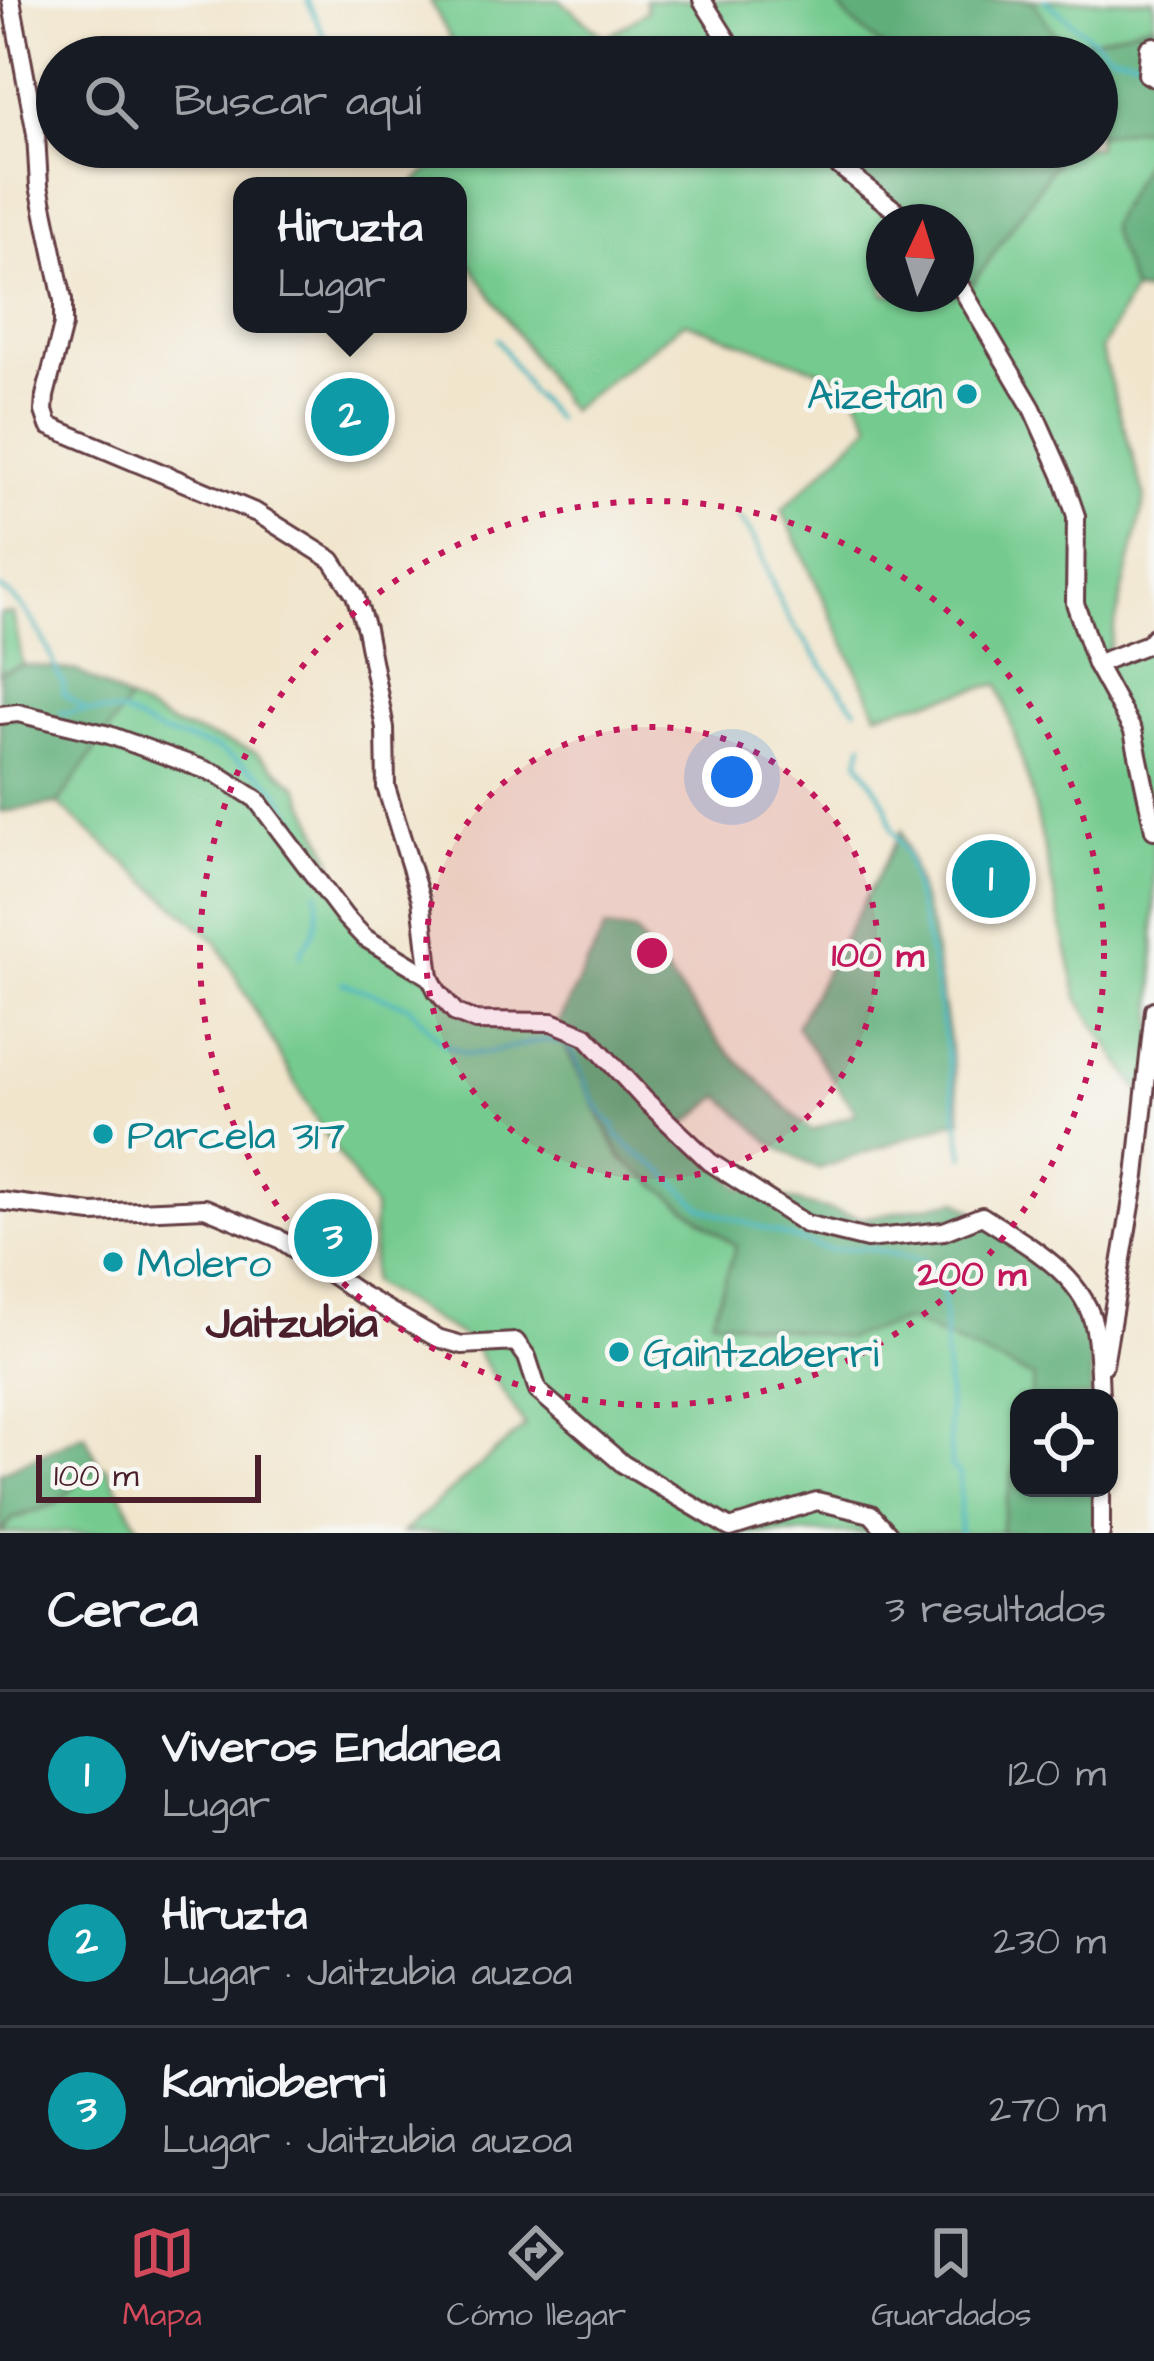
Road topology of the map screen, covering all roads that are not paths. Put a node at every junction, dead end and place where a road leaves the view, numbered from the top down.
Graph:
1 (11, 0) edge
2 (702, 0) edge
3 (725, 36) edge
4 (1154, 46) edge
5 (1154, 78) edge
6 (36, 134) edge
7 (38, 168) edge
8 (842, 168) edge
9 (887, 204) edge
10 (974, 310) edge
11 (1154, 637) edge
12 (1096, 664) junction
13 (0, 715) edge
14 (1154, 830) edge
15 (430, 977) junction
16 (1154, 1010) edge
17 (0, 1202) edge
18 (1100, 1389) edge
19 (1101, 1389) edge
20 (1101, 1497) edge
21 (887, 1533) edge
22 (1102, 1533) edge

1 - 6 street
2 - 3 street
4 - 5 street
7 - 15 street
8 - 9 street
10 - 12 street
11 - 12 street
12 - 14 street
13 - 15 street
15 - 18 street
16 - 19 street
17 - 21 street
20 - 22 street

